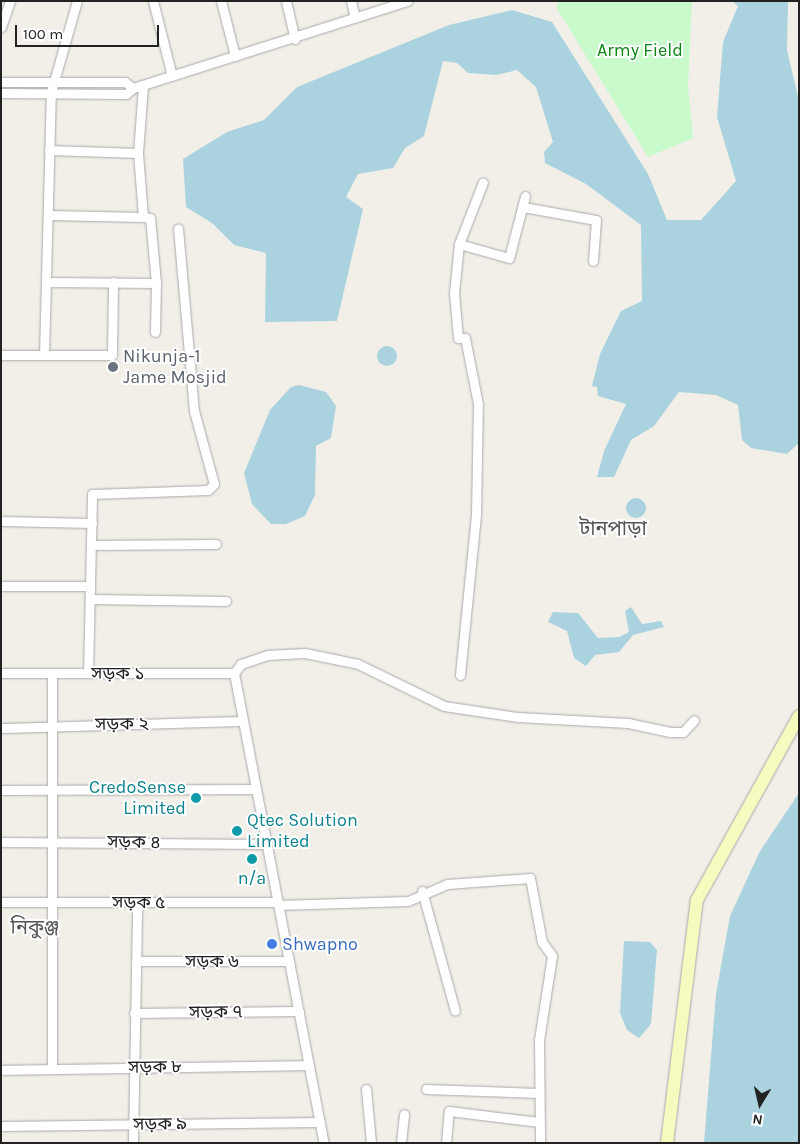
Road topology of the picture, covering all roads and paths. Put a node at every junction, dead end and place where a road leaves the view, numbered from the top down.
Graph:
1 (10, 1) edge
2 (77, 1) edge
3 (153, 1) edge
4 (221, 1) edge
5 (286, 1) edge
6 (351, 1) edge
7 (408, 1) edge
8 (355, 18) junction
9 (1, 27) edge
10 (296, 39) junction
11 (235, 56) junction
12 (172, 76) junction
13 (53, 81) junction
14 (1, 82) edge
15 (143, 86) junction
16 (133, 88) junction
17 (1, 92) edge
18 (50, 92) junction
19 (49, 150) junction
20 (138, 153) junction
21 (483, 182) dead end
22 (525, 196) dead end
23 (523, 207) junction
24 (49, 215) junction
25 (143, 217) junction
26 (178, 229) dead end
27 (459, 244) junction
28 (593, 261) dead end
29 (47, 282) junction
30 (113, 282) junction
31 (156, 283) junction
32 (155, 332) dead end
33 (1, 355) edge
34 (44, 355) junction
35 (1, 521) edge
36 (92, 523) junction
37 (216, 544) dead end
38 (91, 545) junction
39 (1, 586) edge
40 (90, 586) junction
41 (90, 599) junction
42 (226, 601) dead end
43 (1, 673) edge
44 (52, 673) junction
45 (88, 673) junction
46 (234, 673) junction
47 (460, 675) dead end
48 (799, 716) edge
49 (694, 720) dead end
50 (243, 721) junction
51 (52, 726) junction
52 (1, 728) edge
53 (52, 789) junction
54 (1, 790) edge
55 (256, 790) junction
56 (52, 841) junction
57 (1, 842) edge
58 (267, 844) junction
59 (422, 891) junction
60 (1, 902) edge
61 (52, 902) junction
62 (137, 902) junction
63 (278, 904) junction
64 (289, 961) junction
65 (136, 962) junction
66 (298, 1011) junction
67 (455, 1011) dead end
68 (134, 1013) junction
69 (309, 1065) junction
70 (133, 1068) junction
71 (52, 1069) junction
72 (1, 1070) edge
73 (366, 1089) dead end
74 (426, 1089) dead end
75 (539, 1093) junction
76 (404, 1114) dead end
77 (320, 1122) junction
78 (539, 1122) junction
79 (133, 1125) junction
80 (1, 1126) edge
81 (133, 1143) edge
82 (324, 1143) edge
83 (371, 1143) edge
84 (402, 1143) edge
85 (446, 1143) edge
86 (540, 1143) edge
87 (667, 1143) edge

1 - 9 street
2 - 13 street
3 - 12 street
4 - 11 street
5 - 10 street
6 - 8 street
7 - 8 street
8 - 10 street
10 - 11 street
11 - 12 street
12 - 15 street
13 - 14 street
13 - 16 street
13 - 18 street
15 - 16 street
15 - 20 street
16 - 18 street
17 - 18 street
18 - 19 street
19 - 20 street
19 - 24 street
20 - 25 street
21 - 27 street
22 - 23 street
23 - 27 street
23 - 28 street
24 - 25 street
24 - 29 street
25 - 31 street
26 - 36 street
27 - 47 street
29 - 30 street
29 - 34 street
30 - 31 street
30 - 34 street
31 - 32 street
33 - 34 street
35 - 36 street
36 - 38 street
37 - 38 street
38 - 40 street
39 - 40 street
40 - 41 street
41 - 42 street
41 - 45 street
43 - 44 street, সড়ক ১
44 - 45 street, সড়ক ১
44 - 51 street
45 - 46 street, সড়ক ১
46 - 49 street
46 - 50 street
48 - 87 main road
50 - 51 street, সড়ক ২
50 - 55 street
51 - 52 street, সড়ক ২
51 - 53 street
53 - 54 street
53 - 55 street
53 - 56 street
55 - 58 street
56 - 57 street, সড়ক ৪
56 - 58 street, সড়ক ৪
56 - 61 street
58 - 63 street
59 - 63 street, সড়ক ৫
59 - 67 street
59 - 75 street, সড়ক ৫
60 - 61 street, সড়ক ৫
61 - 62 street, সড়ক ৫
61 - 71 street
62 - 63 street, সড়ক ৫
62 - 65 street
63 - 64 street
64 - 65 street, সড়ক ৬
64 - 66 street
65 - 68 street
66 - 68 street, সড়ক ৭
66 - 69 street
68 - 70 street
69 - 70 street, সড়ক ৮
69 - 77 street
70 - 71 street, সড়ক ৮
70 - 79 street
71 - 72 street, সড়ক ৮
73 - 83 street
74 - 75 street
75 - 78 street
76 - 84 street
77 - 79 street, সড়ক ৯
77 - 82 street
78 - 85 street
78 - 86 street
79 - 80 street, সড়ক ৯
79 - 81 street

